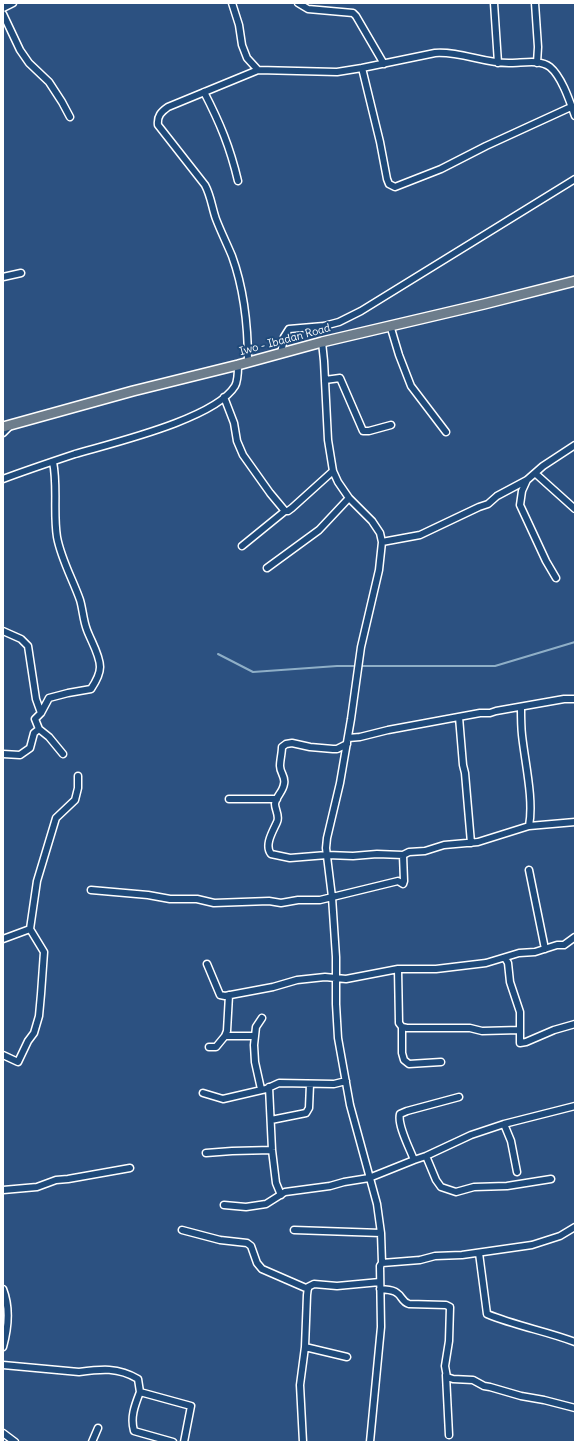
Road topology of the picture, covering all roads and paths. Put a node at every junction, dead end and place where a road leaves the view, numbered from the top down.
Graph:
1 (13, 3) edge
2 (232, 3) edge
3 (298, 3) edge
4 (494, 3) edge
5 (535, 3) edge
6 (3, 8) edge
7 (3, 14) edge
8 (498, 63) junction
9 (537, 63) junction
10 (384, 64) junction
11 (362, 68) junction
12 (258, 70) junction
13 (204, 92) junction
14 (572, 107) junction
15 (575, 116) edge
16 (70, 117) dead end
17 (575, 179) edge
18 (238, 181) dead end
19 (21, 273) dead end
20 (3, 277) edge
21 (575, 281) edge
22 (390, 325) junction
23 (322, 342) junction
24 (280, 354) junction
25 (248, 362) junction
26 (238, 365) junction
27 (325, 380) junction
28 (224, 397) junction
29 (13, 424) junction
30 (391, 425) dead end
31 (3, 427) edge
32 (446, 432) dead end
33 (3, 433) edge
34 (575, 445) edge
35 (53, 462) junction
36 (333, 471) junction
37 (536, 474) junction
38 (3, 479) edge
39 (527, 480) junction
40 (349, 498) junction
41 (575, 509) edge
42 (285, 511) junction
43 (382, 542) junction
44 (242, 546) dead end
45 (267, 568) dead end
46 (556, 578) dead end
47 (3, 631) edge
48 (575, 699) edge
49 (521, 707) junction
50 (41, 713) junction
51 (460, 717) junction
52 (39, 729) junction
53 (348, 741) junction
54 (3, 754) edge
55 (63, 754) dead end
56 (78, 776) dead end
57 (277, 799) junction
58 (229, 800) dead end
59 (575, 822) edge
60 (529, 826) junction
61 (471, 843) junction
62 (327, 855) junction
63 (403, 855) junction
64 (529, 870) dead end
65 (91, 890) dead end
66 (332, 897) junction
67 (30, 929) junction
68 (575, 937) edge
69 (3, 939) edge
70 (545, 949) junction
71 (505, 958) junction
72 (207, 964) dead end
73 (398, 969) junction
74 (336, 979) junction
75 (229, 995) junction
76 (262, 1018) dead end
77 (575, 1024) edge
78 (402, 1027) junction
79 (520, 1030) junction
80 (225, 1036) junction
81 (255, 1036) junction
82 (209, 1047) dead end
83 (3, 1055) edge
84 (441, 1062) dead end
85 (346, 1081) junction
86 (310, 1084) junction
87 (269, 1086) junction
88 (261, 1089) junction
89 (203, 1093) dead end
90 (459, 1098) dead end
91 (575, 1106) edge
92 (270, 1120) junction
93 (504, 1124) junction
94 (272, 1150) junction
95 (206, 1153) dead end
96 (426, 1156) junction
97 (414, 1160) junction
98 (130, 1168) dead end
99 (517, 1172) dead end
100 (369, 1178) junction
101 (551, 1179) dead end
102 (3, 1190) edge
103 (281, 1195) junction
104 (224, 1205) dead end
105 (575, 1227) edge
106 (182, 1230) dead end
107 (294, 1230) dead end
108 (380, 1233) junction
109 (479, 1253) junction
110 (382, 1263) junction
111 (380, 1286) junction
112 (3, 1289) edge
113 (308, 1289) junction
114 (575, 1342) edge
115 (3, 1347) edge
116 (304, 1347) junction
117 (346, 1357) dead end
118 (3, 1365) edge
119 (446, 1375) junction
120 (140, 1392) junction
121 (575, 1408) edge
122 (98, 1428) dead end
123 (3, 1433) edge
124 (449, 1435) dead end
125 (15, 1442) edge
126 (92, 1442) edge
127 (173, 1442) edge
128 (184, 1442) edge
129 (303, 1442) edge
130 (370, 1442) edge

1 - 6 street
2 - 12 street
3 - 10 street
4 - 8 street
5 - 9 street
7 - 16 street
8 - 9 street
8 - 10 street
9 - 14 street
10 - 11 street
11 - 12 street
11 - 14 street
12 - 13 street
13 - 18 street
13 - 25 street
14 - 15 street
17 - 24 street
19 - 20 street
21 - 22 main road, Iwo - Ibadan Road
22 - 23 main road, Iwo - Ibadan Road
22 - 32 street
23 - 24 main road, Iwo - Ibadan Road
23 - 27 street
24 - 25 main road, Iwo - Ibadan Road
25 - 26 main road, Iwo - Ibadan Road
26 - 28 street
26 - 29 main road, Iwo - Ibadan Road
27 - 30 street
27 - 36 street
28 - 35 street
28 - 42 street
29 - 31 main road, Iwo - Ibadan Road
29 - 33 street
34 - 37 street
35 - 38 street
35 - 50 street
36 - 40 street
36 - 42 street
37 - 39 street
37 - 41 street
39 - 43 street
39 - 46 street
40 - 43 street
40 - 45 street
42 - 44 street
43 - 53 street
47 - 50 street
48 - 49 street
49 - 51 street
49 - 60 street
50 - 52 street
51 - 53 street
51 - 61 street
52 - 54 street
52 - 55 street
53 - 57 street
53 - 62 street
56 - 67 street
57 - 58 street
57 - 62 street
59 - 60 street
60 - 61 street
61 - 63 street
62 - 63 street
62 - 66 street
63 - 66 street
64 - 70 street
65 - 66 street
66 - 74 street
67 - 69 street
67 - 83 street
68 - 70 street
70 - 71 street
71 - 73 street
71 - 79 street
72 - 75 street
73 - 74 street
73 - 78 street
74 - 75 street
74 - 85 street
75 - 80 street
76 - 81 street
77 - 79 street
78 - 79 street
78 - 84 street
80 - 81 street
80 - 82 street
81 - 88 street
85 - 86 street
85 - 100 street
86 - 87 street
86 - 92 street
87 - 88 street
87 - 92 street
88 - 89 street
90 - 97 street
91 - 93 street
92 - 94 street
93 - 96 street
93 - 99 street
94 - 95 street
94 - 103 street
96 - 97 street
96 - 101 street
97 - 100 street
98 - 102 street
100 - 103 street
100 - 108 street
103 - 104 street
105 - 109 street
106 - 113 street
107 - 108 street
108 - 110 street
109 - 110 street
109 - 114 street
110 - 111 street
111 - 113 street
111 - 119 street
111 - 130 street
112 - 115 street
113 - 116 street
116 - 117 street
116 - 129 street
118 - 120 street
119 - 121 street
119 - 124 street
120 - 127 street
120 - 128 street
122 - 126 street
123 - 125 street

